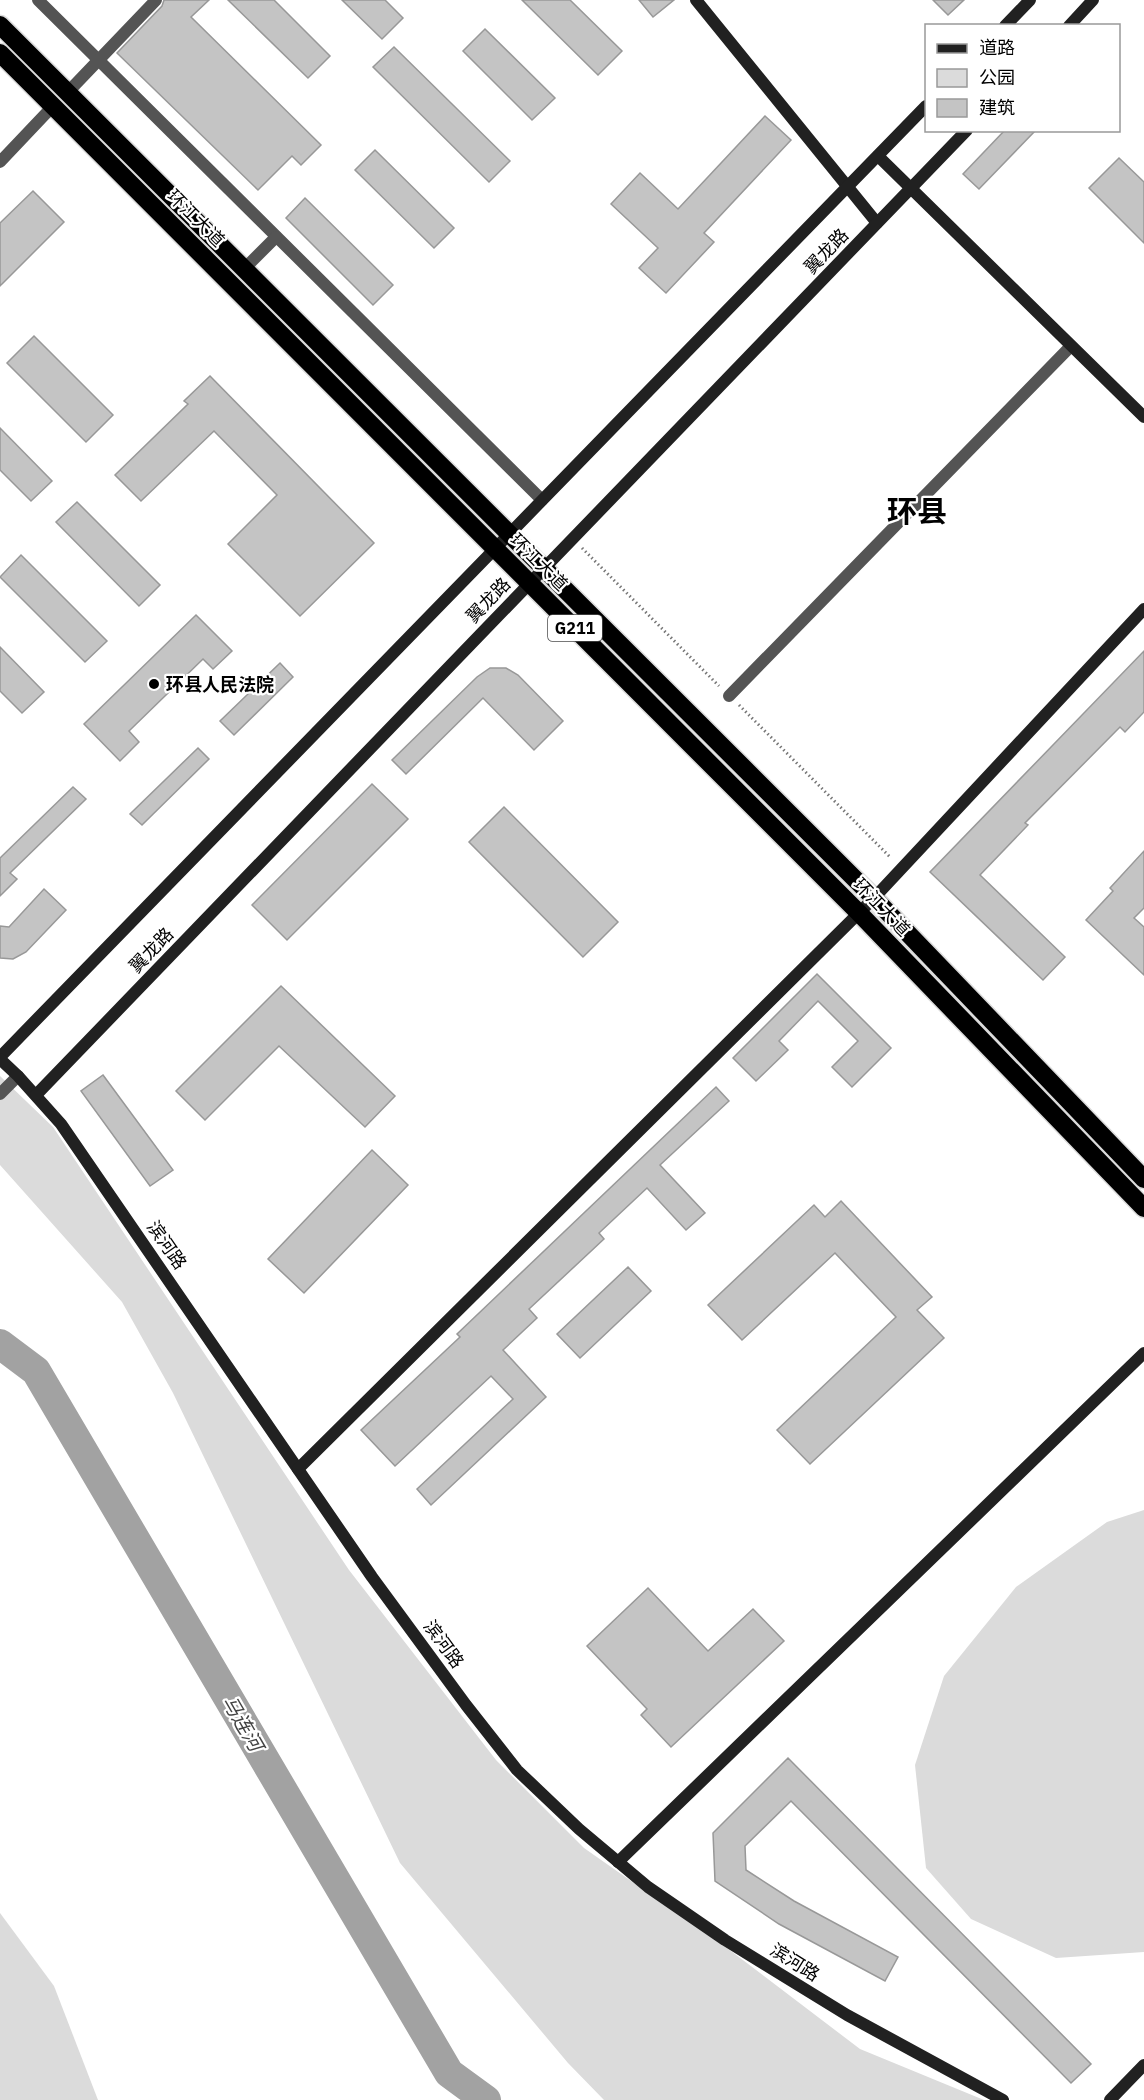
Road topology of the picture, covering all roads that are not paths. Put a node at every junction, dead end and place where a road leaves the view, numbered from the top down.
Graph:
1 (38, 0) edge
2 (156, 0) edge
3 (696, 0) edge
4 (1030, 0) edge
5 (1093, 0) edge
6 (1007, 24) edge
7 (1071, 24) edge
8 (0, 25) edge
9 (0, 53) edge
10 (98, 60) junction
11 (68, 92) junction
12 (53, 106) junction
13 (925, 108) edge
14 (965, 132) edge
15 (878, 156) junction
16 (0, 162) edge
17 (848, 187) junction
18 (912, 188) junction
19 (877, 223) junction
20 (276, 237) junction
21 (245, 268) junction
22 (1071, 346) junction
23 (1144, 417) edge
24 (542, 500) junction
25 (510, 534) junction
26 (496, 549) junction
27 (544, 569) junction
28 (530, 583) junction
29 (1144, 609) edge
30 (729, 696) dead end
31 (874, 898) junction
32 (859, 913) junction
33 (0, 1058) edge
34 (18, 1076) junction
35 (0, 1094) edge
36 (36, 1095) junction
37 (1144, 1179) edge
38 (1144, 1208) edge
39 (1144, 1353) edge
40 (298, 1469) junction
41 (618, 1862) junction
42 (1144, 2066) edge
43 (1003, 2100) edge
44 (1110, 2100) edge

1 - 10 street
2 - 10 street
3 - 17 main road
4 - 6 main road
5 - 7 main road
8 - 11 highway, 环江大道 / G211
9 - 12 highway, 环江大道 / G211
10 - 11 street
10 - 20 street
11 - 21 highway, 环江大道 / G211
12 - 16 street
12 - 26 highway, 环江大道 / G211
13 - 15 main road, 翼龙路
14 - 18 main road, 翼龙路
15 - 17 main road, 翼龙路
15 - 18 main road
17 - 19 main road
17 - 24 main road, 翼龙路
18 - 19 main road, 翼龙路
18 - 22 main road
19 - 27 main road, 翼龙路
20 - 21 street
20 - 24 street
21 - 25 highway, 环江大道 / G211
22 - 23 main road
22 - 30 street
24 - 25 main road, 翼龙路
25 - 26 main road, 翼龙路
25 - 27 highway, 环江大道 / G211
26 - 28 highway, 环江大道 / G211
26 - 33 main road, 翼龙路
27 - 28 main road, 翼龙路
27 - 31 highway, 环江大道 / G211
28 - 32 highway, 环江大道 / G211
28 - 36 main road, 翼龙路
29 - 31 main road
31 - 32 main road
31 - 37 highway, 环江大道 / G211
32 - 38 highway, 环江大道 / G211
32 - 40 main road
33 - 34 main road, 滨河路
34 - 35 street
34 - 36 main road, 滨河路
36 - 40 main road, 滨河路
39 - 41 main road
40 - 41 main road, 滨河路
41 - 43 main road, 滨河路
42 - 44 main road

